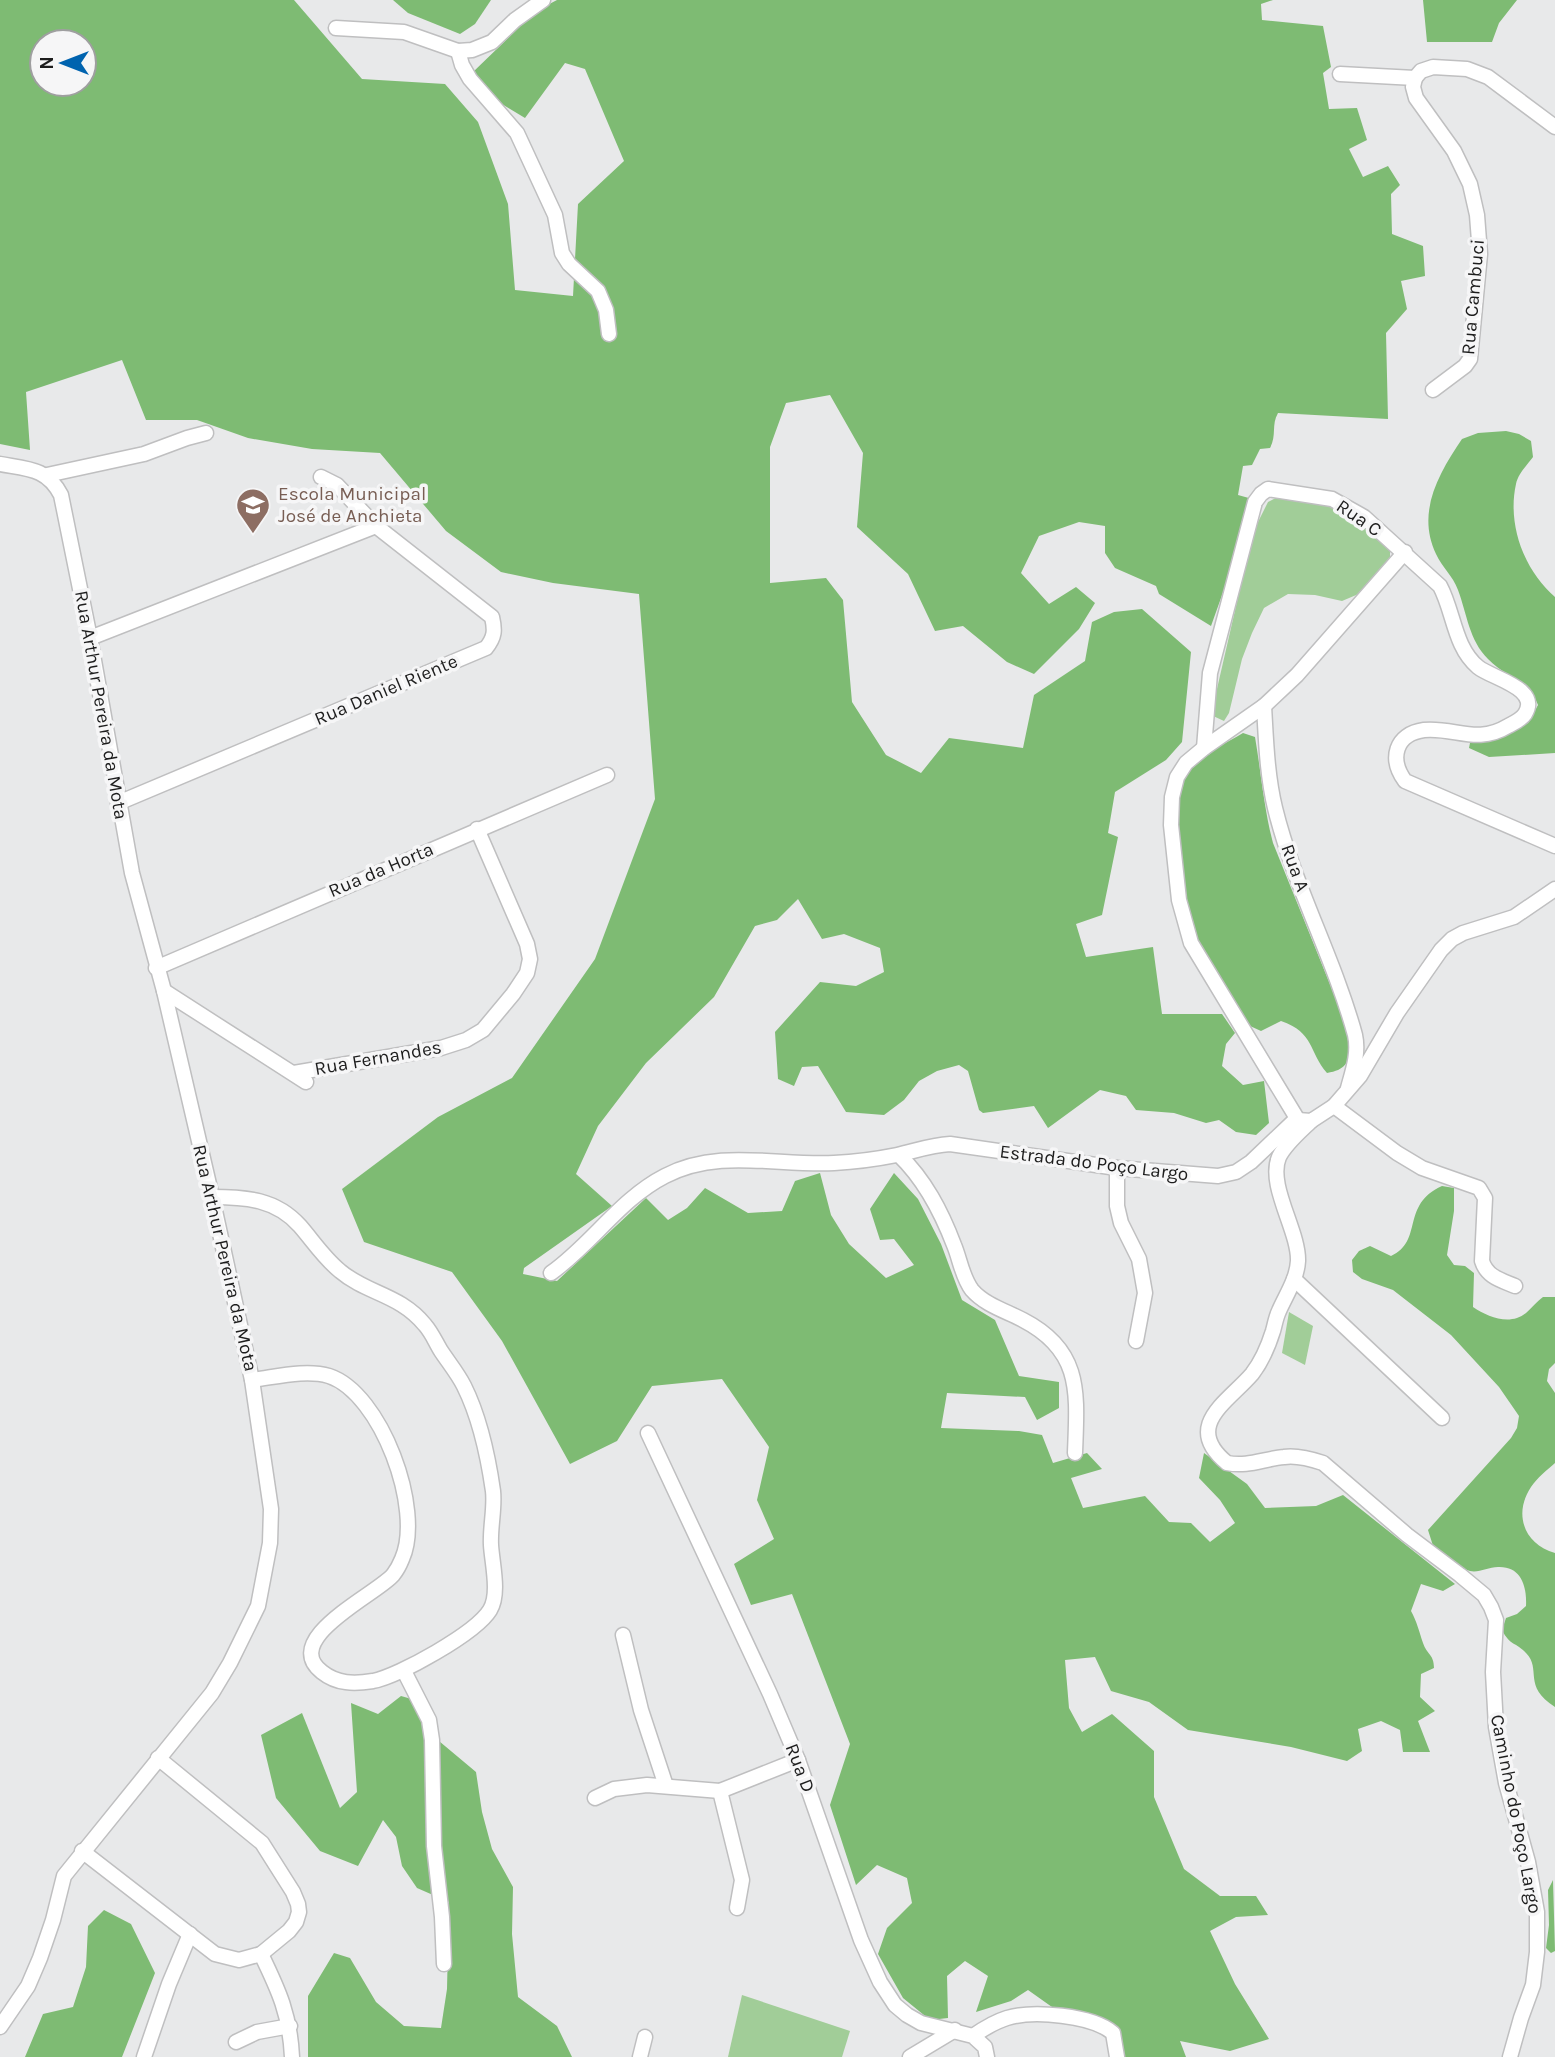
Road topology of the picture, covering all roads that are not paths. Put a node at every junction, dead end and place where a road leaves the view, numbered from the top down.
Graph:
1 (543, 0) edge
2 (336, 28) dead end
3 (458, 51) junction
4 (1340, 74) dead end
5 (1415, 78) junction
6 (1555, 127) edge
7 (609, 334) dead end
8 (1433, 390) dead end
9 (206, 433) dead end
10 (0, 464) edge
11 (47, 475) junction
12 (321, 477) dead end
13 (376, 526) junction
14 (1405, 552) junction
15 (90, 638) junction
16 (1264, 706) junction
17 (1204, 748) junction
18 (607, 775) dead end
19 (118, 803) junction
20 (477, 829) junction
21 (1555, 846) edge
22 (1552, 895) edge
23 (156, 968) junction
24 (164, 991) junction
25 (1347, 1092) junction
26 (1334, 1106) junction
27 (1304, 1120) junction
28 (899, 1154) junction
29 (1117, 1168) junction
30 (212, 1197) junction
31 (551, 1273) dead end
32 (1294, 1279) junction
33 (1515, 1286) dead end
34 (1136, 1341) dead end
35 (252, 1380) junction
36 (1442, 1418) dead end
37 (648, 1433) dead end
38 (1075, 1453) dead end
39 (622, 1635) dead end
40 (404, 1671) junction
41 (158, 1758) junction
42 (798, 1760) junction
43 (666, 1786) junction
44 (720, 1791) junction
45 (595, 1798) dead end
46 (82, 1851) junction
47 (737, 1908) dead end
48 (190, 1934) junction
49 (261, 1954) junction
50 (444, 1964) dead end
51 (290, 2026) junction
52 (0, 2027) edge
53 (955, 2030) junction
54 (973, 2036) junction
55 (645, 2037) dead end
56 (236, 2042) dead end
57 (144, 2057) edge
58 (292, 2057) edge
59 (640, 2057) edge
60 (910, 2057) edge
61 (987, 2057) edge
62 (1117, 2057) edge
63 (1510, 2057) edge

1 - 3 street
2 - 3 street
3 - 7 street
4 - 5 street
5 - 6 street
5 - 8 street, Rua Cambuci
9 - 11 street
10 - 11 street
11 - 15 street, Rua Arthur Pereira da Mota
12 - 13 street, Rua Daniel Riente
13 - 15 street
13 - 19 street, Rua Daniel Riente
14 - 16 street
14 - 17 street, Rua C
14 - 21 street, Rua C
15 - 19 street, Rua Arthur Pereira da Mota
16 - 17 street
16 - 25 street, Rua A
17 - 27 street
18 - 20 street, Rua da Horta
19 - 23 street, Rua Arthur Pereira da Mota
20 - 23 street, Rua da Horta
20 - 24 street, Rua Fernandes
22 - 25 street, Estrada do Poço Largo
23 - 24 street, Rua Arthur Pereira da Mota
24 - 30 street, Rua Arthur Pereira da Mota
25 - 26 street, Estrada do Poço Largo
26 - 27 street, Estrada do Poço Largo
26 - 33 street
27 - 29 street, Estrada do Poço Largo
27 - 32 street, Caminho do Poço Largo
28 - 29 street, Estrada do Poço Largo
28 - 31 street, Estrada do Poço Largo
28 - 38 street
29 - 34 street
30 - 35 street, Rua Arthur Pereira da Mota
30 - 40 street
32 - 36 street
32 - 63 street, Caminho do Poço Largo
35 - 40 street
35 - 41 street, Rua Arthur Pereira da Mota
37 - 42 street, Rua D
39 - 43 street
40 - 50 street
41 - 46 street, Rua Arthur Pereira da Mota
41 - 49 street
42 - 44 street
42 - 53 street, Rua D
43 - 44 street
43 - 45 street
44 - 47 street
46 - 48 street
46 - 52 street, Rua Arthur Pereira da Mota
48 - 49 street
48 - 57 street
49 - 51 street
51 - 56 street
51 - 58 street
53 - 54 street, Rua D
53 - 60 street
54 - 61 street
54 - 62 street
55 - 59 street

